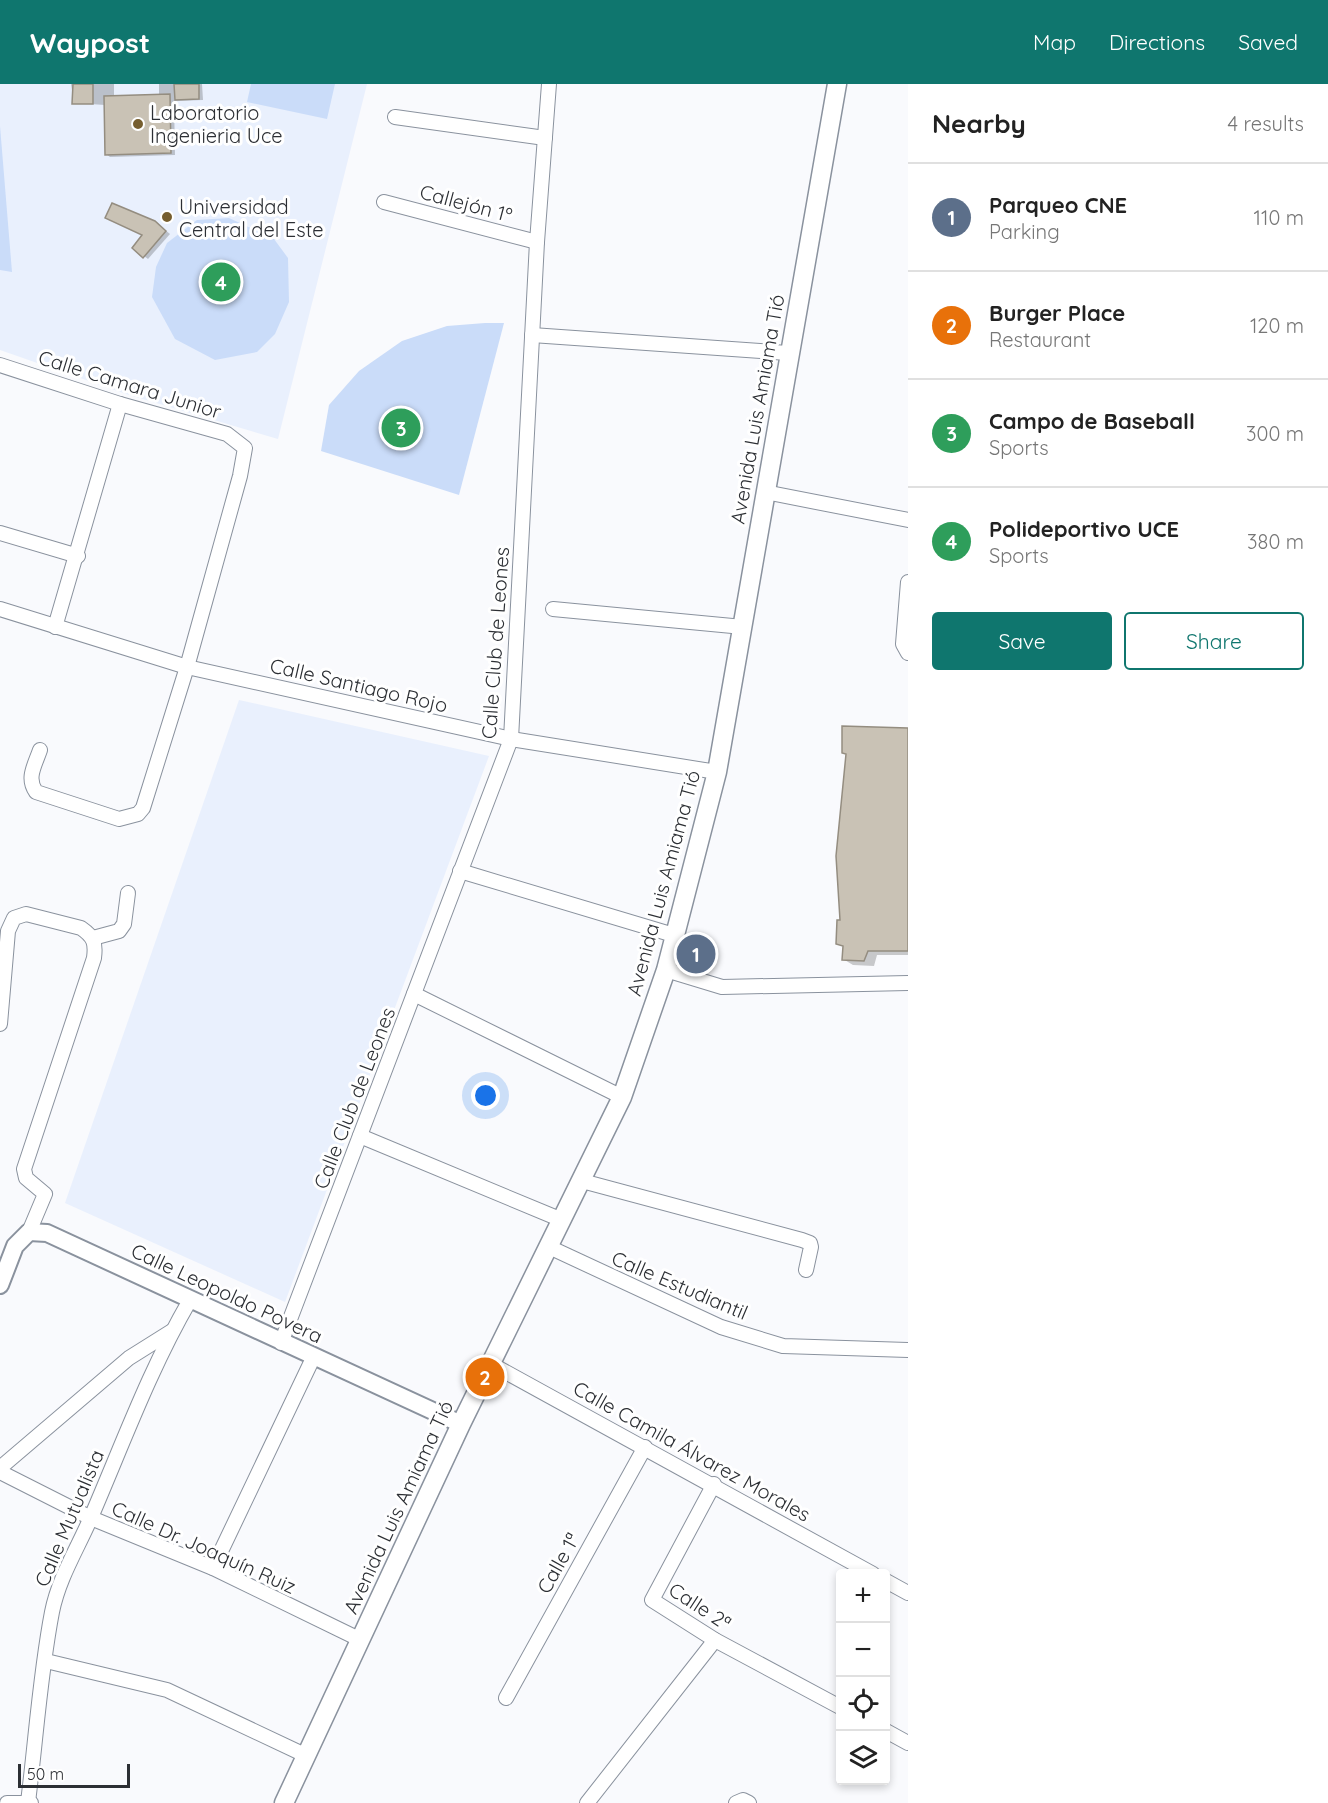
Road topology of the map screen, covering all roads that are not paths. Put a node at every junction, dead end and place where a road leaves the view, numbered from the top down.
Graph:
1 (549, 84) edge
2 (837, 84) edge
3 (395, 117) dead end
4 (545, 138) junction
5 (384, 202) dead end
6 (537, 242) junction
7 (532, 335) junction
8 (788, 353) junction
9 (0, 365) edge
10 (120, 404) junction
11 (765, 492) junction
12 (908, 520) edge
13 (0, 532) edge
14 (78, 556) junction
15 (908, 582) edge
16 (0, 609) edge
17 (553, 609) dead end
18 (55, 627) junction
19 (743, 627) junction
20 (908, 652) edge
21 (187, 667) junction
22 (511, 739) junction
23 (40, 750) dead end
24 (717, 772) junction
25 (460, 871) junction
26 (128, 893) dead end
27 (677, 936) junction
28 (93, 939) junction
29 (3, 947) edge
30 (666, 970) junction
31 (908, 983) edge
32 (414, 994) junction
33 (0, 1024) edge
34 (622, 1097) junction
35 (360, 1136) junction
36 (582, 1181) junction
37 (562, 1220) junction
38 (29, 1232) junction
39 (549, 1247) junction
40 (806, 1270) dead end
41 (0, 1285) edge
42 (190, 1300) junction
43 (172, 1330) junction
44 (281, 1343) junction
45 (908, 1350) edge
46 (314, 1356) junction
47 (491, 1364) junction
48 (461, 1424) junction
49 (645, 1447) junction
50 (0, 1470) edge
51 (714, 1484) junction
52 (91, 1518) junction
53 (213, 1568) junction
54 (864, 1569) edge
55 (890, 1584) edge
56 (908, 1593) edge
57 (361, 1640) junction
58 (715, 1640) junction
59 (46, 1661) junction
60 (506, 1698) dead end
61 (836, 1705) edge
62 (890, 1734) edge
63 (908, 1743) edge
64 (307, 1756) junction
65 (30, 1802) edge
66 (7, 1803) edge
67 (284, 1803) edge
68 (587, 1803) edge
69 (736, 1803) edge
70 (749, 1803) edge

1 - 4 street, Calle Club de Leones
2 - 8 main road, Avenida Luis Amiama Tió
3 - 4 street
4 - 6 street, Calle Club de Leones
5 - 6 street, Callejón 1º
6 - 7 street, Calle Club de Leones
7 - 8 street
7 - 22 street, Calle Club de Leones
8 - 11 main road, Avenida Luis Amiama Tió
9 - 10 street, Calle Camara Junior
10 - 14 street
10 - 21 street, Calle Camara Junior
11 - 12 street
11 - 19 main road, Avenida Luis Amiama Tió
13 - 14 street
14 - 18 street
15 - 20 street
16 - 18 street, Calle Santiago Rojo
17 - 19 street
18 - 21 street, Calle Santiago Rojo
19 - 24 main road, Avenida Luis Amiama Tió
21 - 22 street, Calle Santiago Rojo
21 - 23 street
22 - 24 street, Calle Santiago Rojo
22 - 25 street, Calle Club de Leones
24 - 27 main road, Avenida Luis Amiama Tió
25 - 27 street
25 - 32 street, Calle Club de Leones
26 - 28 street
27 - 30 main road, Avenida Luis Amiama Tió
28 - 29 street
28 - 38 street
29 - 33 street
30 - 31 street
30 - 34 main road, Avenida Luis Amiama Tió
32 - 34 street
32 - 35 street, Calle Club de Leones
34 - 36 main road, Avenida Luis Amiama Tió
35 - 37 street
35 - 44 street, Calle Club de Leones
36 - 37 main road, Avenida Luis Amiama Tió
36 - 40 street
37 - 39 main road, Avenida Luis Amiama Tió
38 - 41 street
38 - 42 street, Calle Leopoldo Povera
39 - 45 street, Calle Estudiantil
39 - 47 main road, Avenida Luis Amiama Tió
42 - 43 street, Calle Mutualista
42 - 44 street, Calle Leopoldo Povera
43 - 50 street
43 - 52 street, Calle Mutualista
44 - 46 street, Calle Leopoldo Povera
46 - 48 street, Calle Leopoldo Povera
46 - 53 street
47 - 48 main road, Avenida Luis Amiama Tió
47 - 49 street, Calle Camila Álvarez Morales
48 - 57 main road, Avenida Luis Amiama Tió
49 - 51 street, Calle Camila Álvarez Morales
49 - 60 street, Calle 1ª
50 - 52 street, Calle Dr. Joaquín Ruiz
51 - 54 street, Calle Camila Álvarez Morales
51 - 58 street, Calle 2ª
52 - 53 street, Calle Dr. Joaquín Ruiz
52 - 59 street, Calle Mutualista
53 - 57 street, Calle Dr. Joaquín Ruiz
55 - 56 street
57 - 64 main road, Avenida Luis Amiama Tió
58 - 61 street, Calle 2ª
58 - 68 street
59 - 64 street
59 - 65 street, Calle Mutualista
62 - 63 street
64 - 67 main road, Avenida Luis Amiama Tió
65 - 66 street
69 - 70 street

